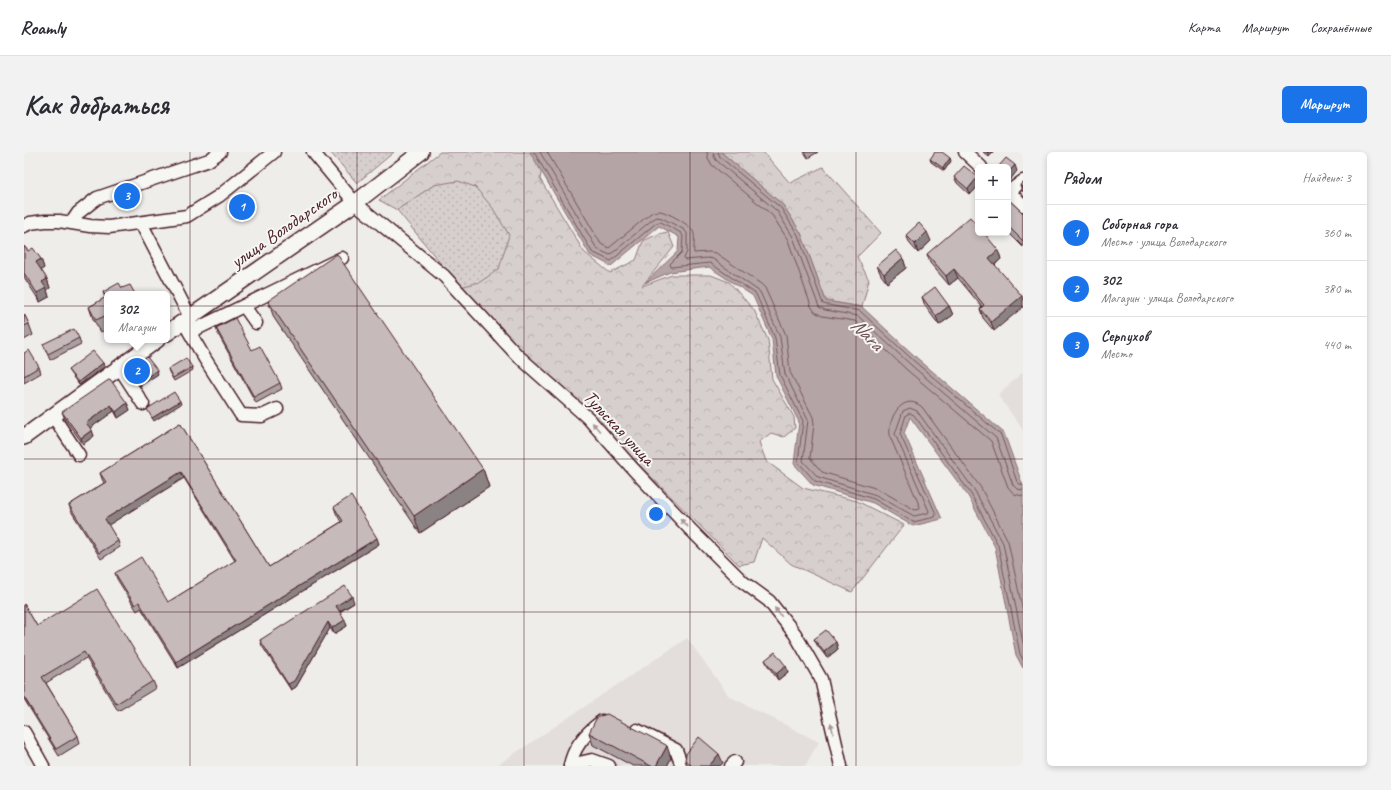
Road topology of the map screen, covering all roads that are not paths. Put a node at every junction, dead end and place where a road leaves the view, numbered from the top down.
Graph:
1 (220, 152) edge
2 (274, 152) edge
3 (313, 152) edge
4 (421, 152) edge
5 (965, 152) edge
6 (979, 164) edge
7 (1023, 181) edge
8 (1011, 190) edge
9 (1011, 195) edge
10 (355, 203) junction
11 (1023, 205) edge
12 (72, 222) junction
13 (26, 223) edge
14 (142, 223) junction
15 (342, 258) edge
16 (244, 306) junction
17 (188, 323) junction
18 (256, 323) dead end
19 (170, 332) edge
20 (153, 343) edge
21 (119, 367) junction
22 (143, 404) dead end
23 (277, 408) dead end
24 (54, 416) junction
25 (24, 437) edge
26 (79, 455) dead end
27 (613, 718) edge
28 (627, 725) edge
29 (24, 732) edge
30 (570, 765) edge
31 (43, 766) edge
32 (609, 766) edge
33 (682, 766) edge
34 (841, 766) edge

1 - 12 street
2 - 14 street
3 - 10 street, Тульская улица
4 - 10 main road, улица Володарского
5 - 6 street
7 - 8 street
9 - 11 street
10 - 17 main road, улица Володарского
34 -> 10 street, Тульская улица
12 - 13 street
12 - 14 street
14 - 17 street
15 - 16 street
16 - 17 street
16 - 18 street
17 - 19 main road, улица Володарского
17 - 23 street
20 - 21 main road
21 - 22 street
21 - 24 main road
24 - 25 main road
24 - 26 street
27 - 30 street
28 - 33 street
29 - 31 street
30 - 32 street

